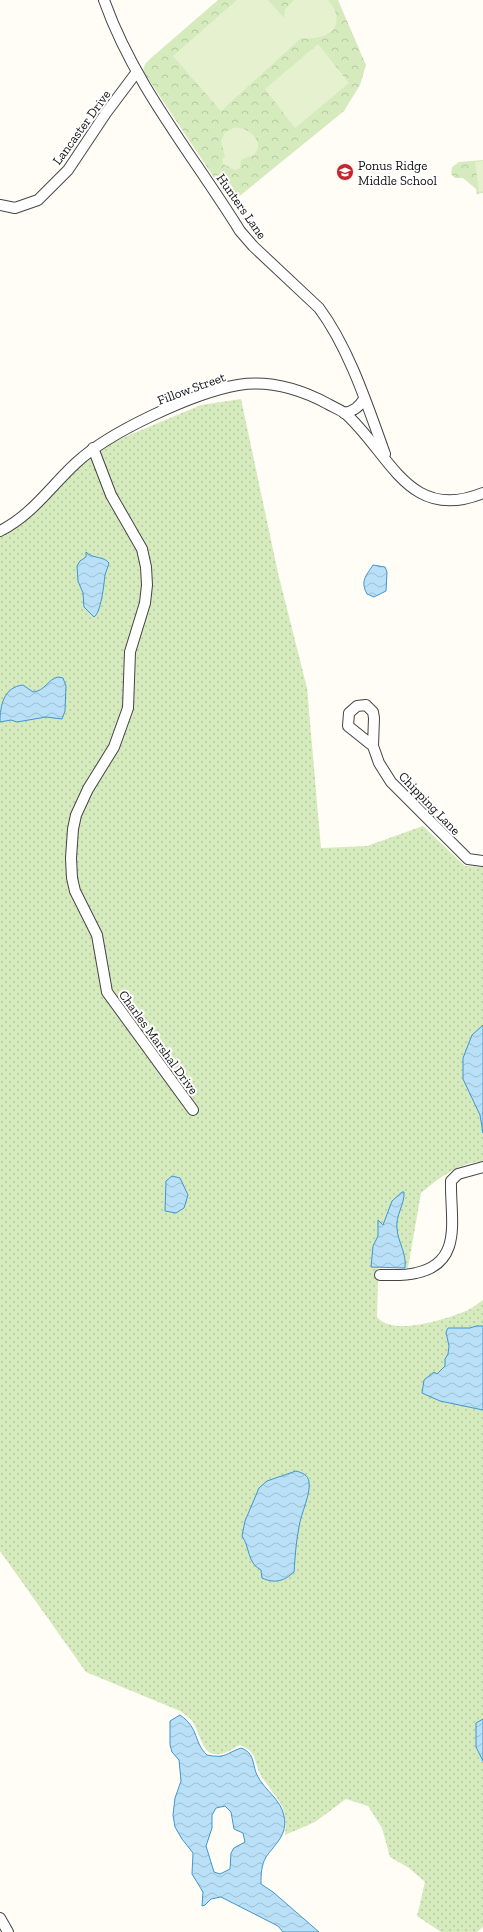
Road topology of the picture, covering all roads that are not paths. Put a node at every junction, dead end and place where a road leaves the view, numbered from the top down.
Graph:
1 (104, 0) edge
2 (136, 73) junction
3 (0, 205) edge
4 (364, 399) junction
5 (344, 413) junction
6 (93, 448) junction
7 (388, 461) junction
8 (483, 493) edge
9 (0, 531) edge
10 (373, 746) dead end
11 (483, 861) edge
12 (193, 1110) dead end
13 (483, 1167) edge
14 (380, 1275) dead end
15 (0, 1918) edge
16 (8, 1932) edge

1 - 2 street, Hunters Lane
2 - 3 street, Lancaster Drive
2 - 4 street, Hunters Lane
4 - 5 street
4 - 7 street, Hunters Lane
5 - 6 street, Fillow Street
5 - 7 street, Fillow Street
6 - 9 street, Fillow Street
6 - 12 street, Charles Marshal Drive
7 - 8 street, Fillow Street
10 - 11 street, Chipping Lane
13 - 14 street
15 - 16 street

